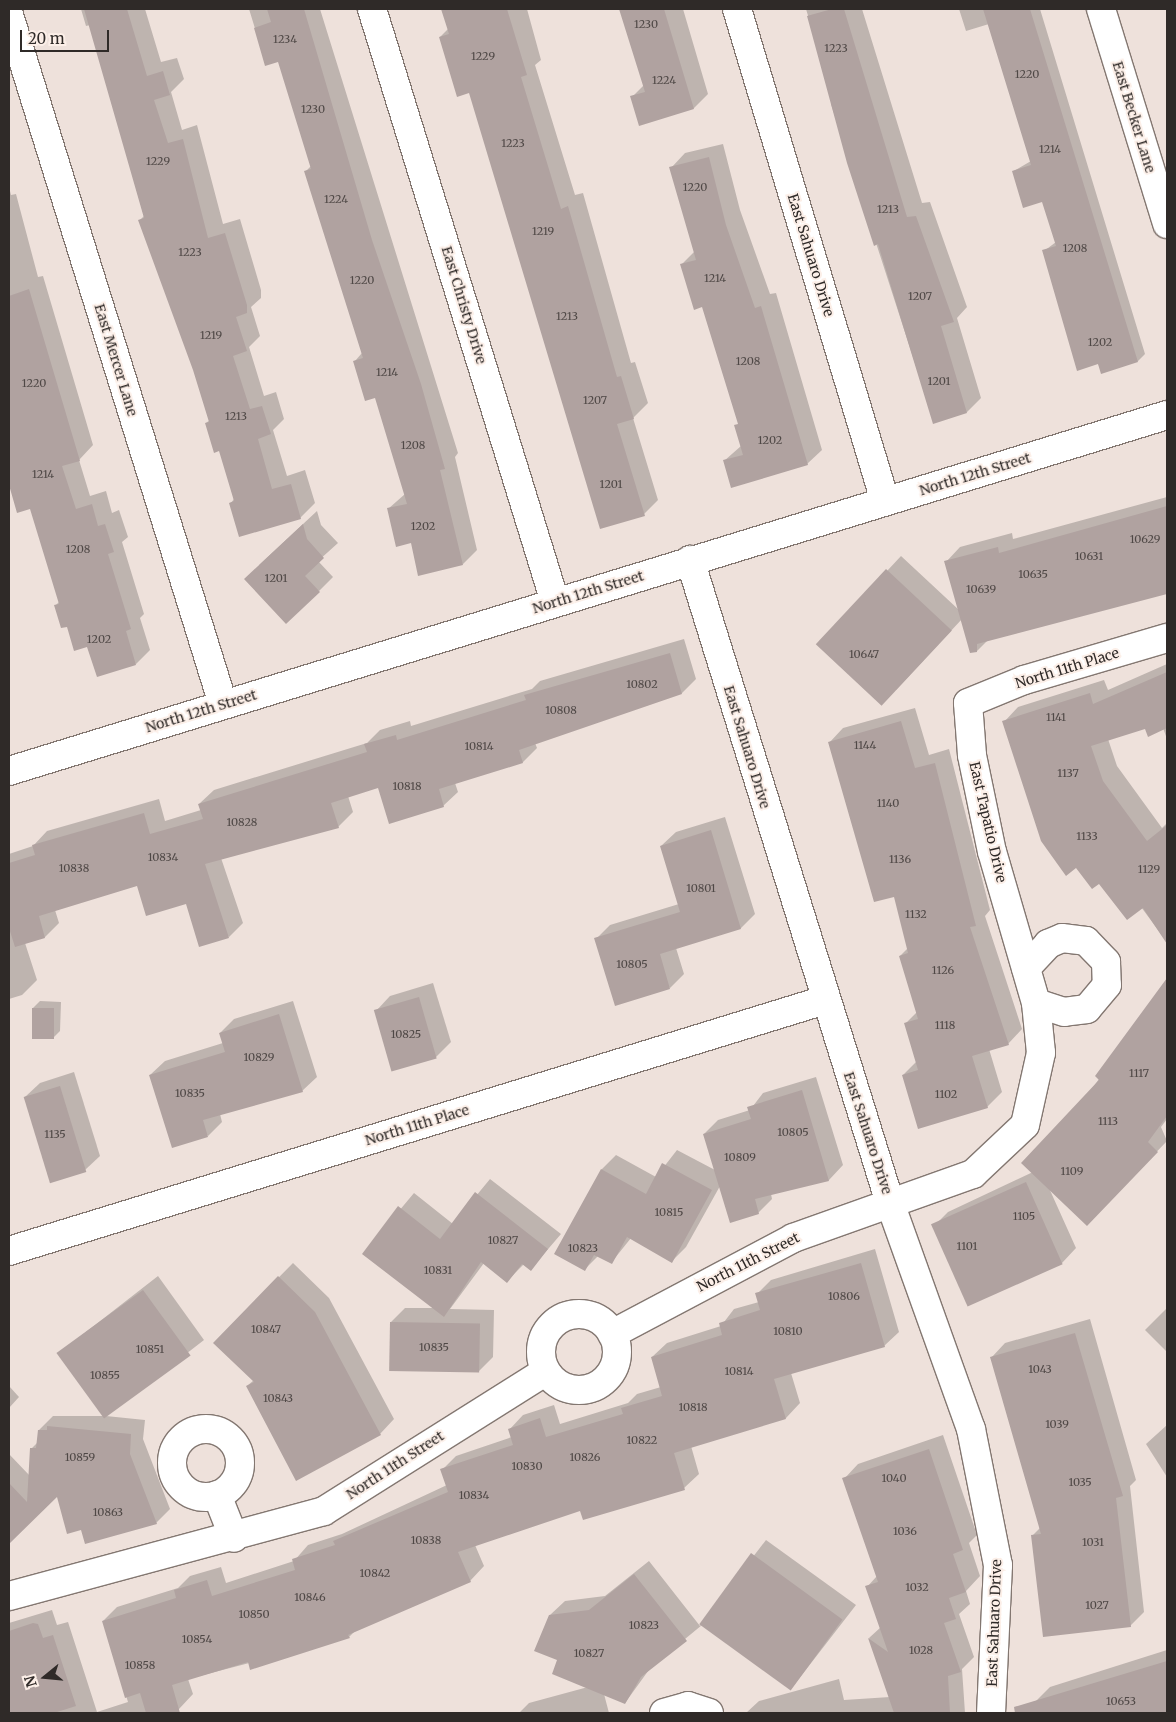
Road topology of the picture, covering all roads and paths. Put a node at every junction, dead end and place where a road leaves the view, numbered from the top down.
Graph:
1 (372, 9) edge
2 (738, 9) edge
3 (1101, 9) edge
4 (9, 15) edge
5 (1167, 224) edge
6 (1167, 415) edge
7 (885, 501) junction
8 (690, 560) junction
9 (555, 602) junction
10 (1167, 638) edge
11 (968, 703) joint
12 (223, 704) junction
13 (9, 770) edge
14 (1026, 968) junction
15 (825, 1000) junction
16 (1036, 1003) junction
17 (890, 1203) junction
18 (11, 1242) edge
19 (612, 1334) junction
20 (546, 1371) junction
21 (217, 1495) dead end
22 (234, 1538) junction
23 (9, 1596) edge
24 (664, 1713) edge
25 (708, 1713) edge
26 (991, 1713) edge

1 - 9 street, East Christy Drive
2 - 7 street, East Sahuaro Drive
3 - 5 street, East Becker Lane
4 - 12 street, East Mercer Lane
6 - 7 street, North 12th Street
7 - 8 street, North 12th Street
8 - 9 street, North 12th Street
8 - 15 street, East Sahuaro Drive
9 - 12 street, North 12th Street
10 - 11 street, North 11th Place
11 - 14 street, East Tapatio Drive
12 - 13 street, North 12th Street
14 - 16 street, East Tapatio Drive
14 - 16 street
15 - 17 street, East Sahuaro Drive
15 - 18 street, North 11th Place
16 - 17 street, East Tapatio Drive
17 - 19 street, North 11th Street
17 - 26 street, East Sahuaro Drive
19 - 20 street
19 - 20 street
20 - 22 street, North 11th Street
21 - 22 street
22 - 23 street, North 11th Street
24 - 25 street

